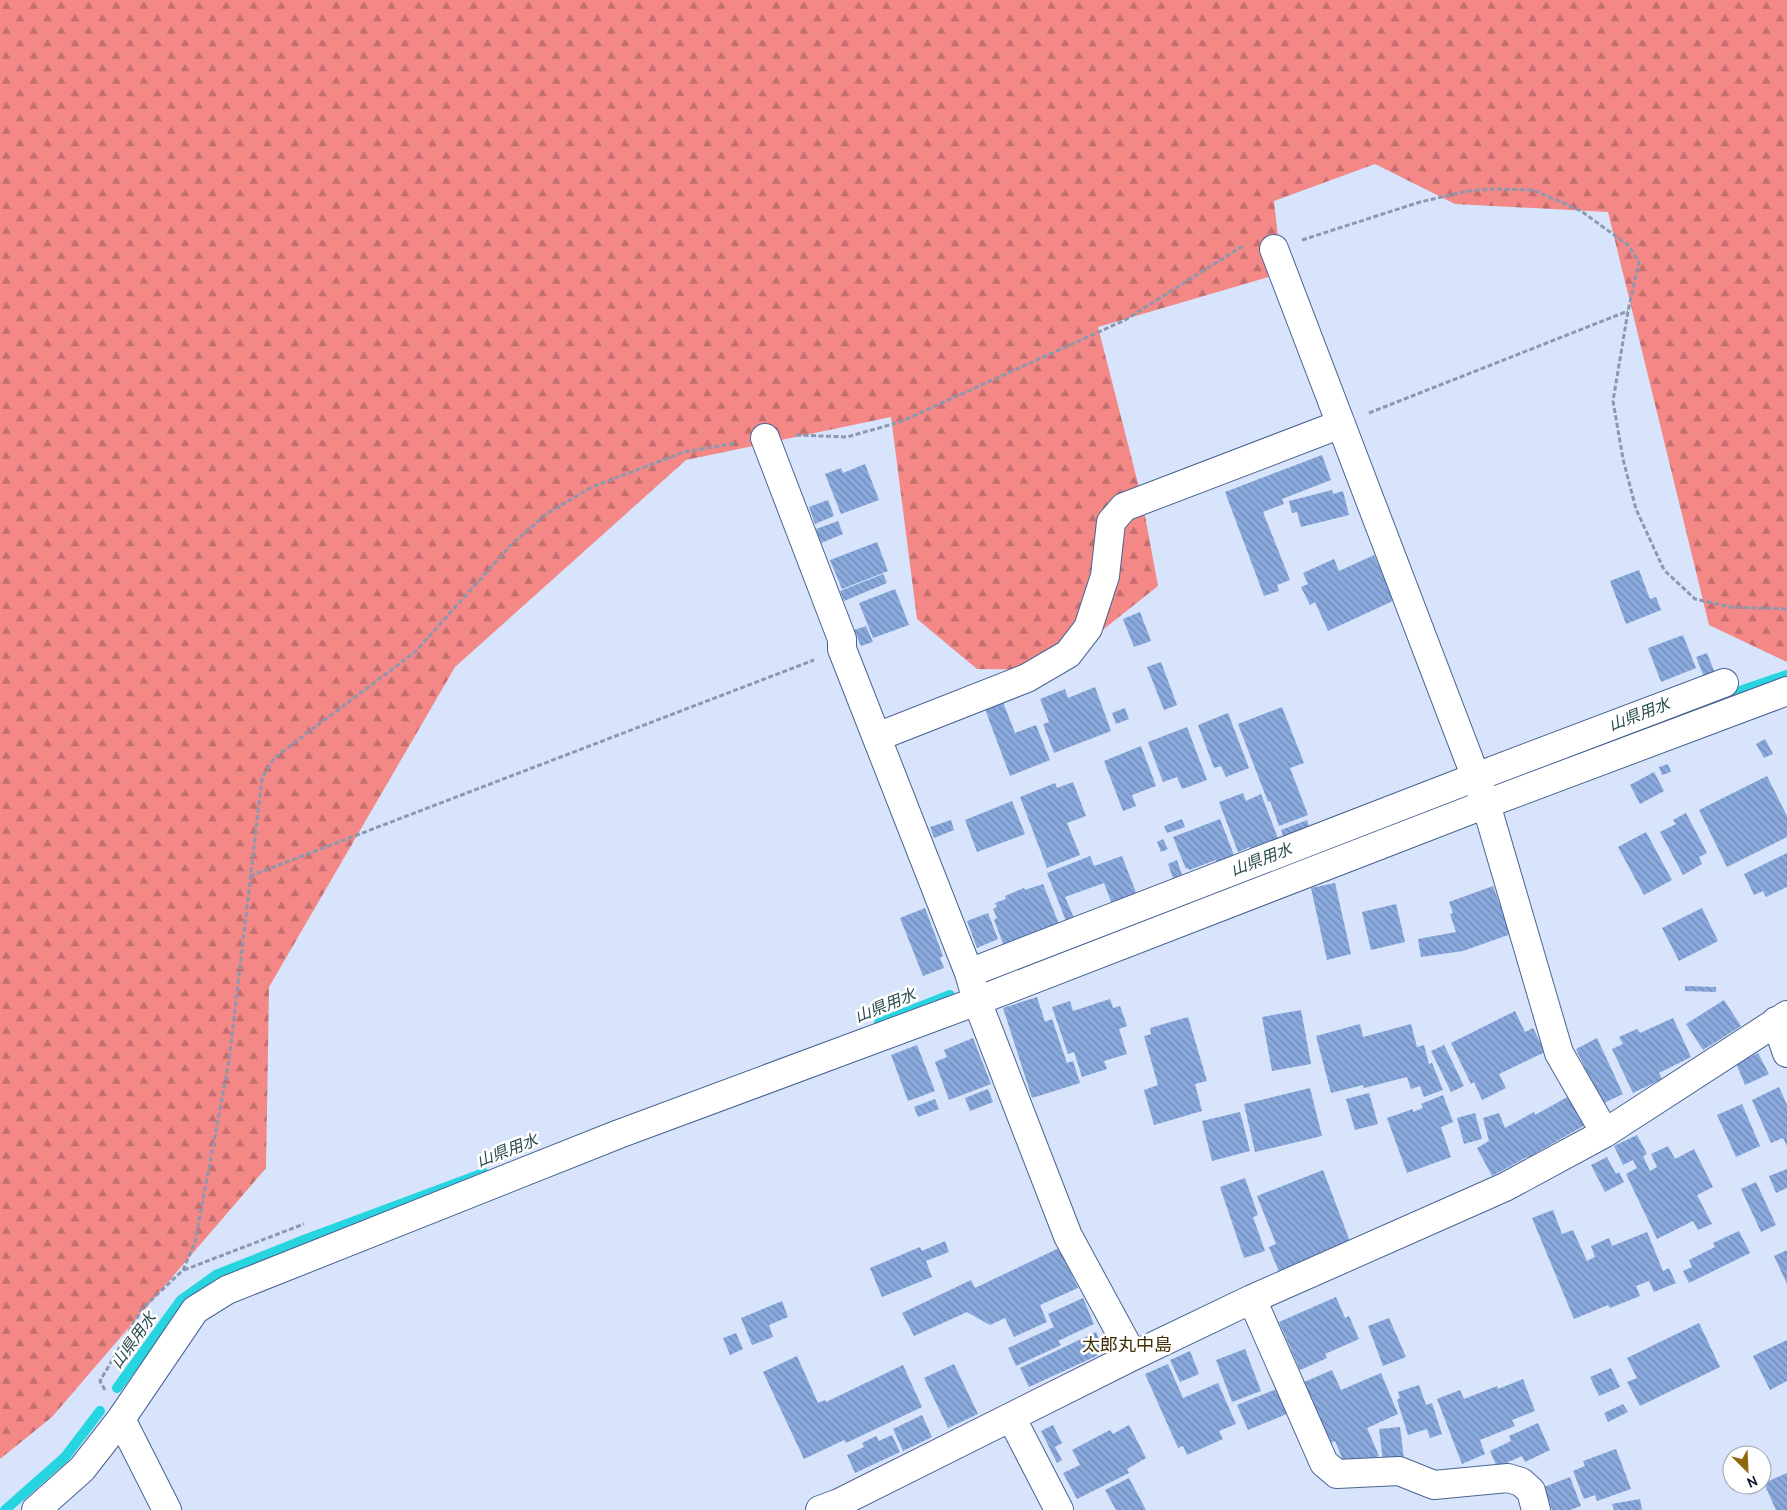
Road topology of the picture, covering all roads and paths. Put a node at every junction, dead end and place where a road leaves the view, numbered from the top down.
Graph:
1 (1274, 249) junction
2 (1628, 311) junction
3 (1341, 424) junction
4 (765, 438) junction
5 (1787, 609) edge
6 (842, 649) junction
7 (1724, 683) dead end
8 (1787, 691) edge
9 (877, 737) junction
10 (1476, 777) junction
11 (1486, 804) junction
12 (250, 876) junction
13 (969, 973) junction
14 (976, 1001) junction
15 (1781, 1018) edge
16 (1787, 1053) edge
17 (1605, 1132) junction
18 (1252, 1299) junction
19 (1133, 1356) junction
20 (1011, 1417) junction
21 (121, 1419) junction
22 (36, 1510) edge
23 (167, 1510) edge
24 (820, 1510) edge
25 (1059, 1510) edge
26 (1536, 1510) edge

1 - 2 path
1 - 3 street
1 - 4 path
2 - 3 path
2 - 5 path
3 - 9 street
3 - 10 street
4 - 6 street
4 - 12 path
6 - 9 street
6 - 12 path
7 - 10 street
8 - 11 street
9 - 13 street
10 - 11 street
10 - 13 street
11 - 14 street
11 - 17 street
12 - 21 path
13 - 14 street
14 - 19 street
14 - 21 street
15 - 16 street
15 - 17 street
17 - 18 street
18 - 19 street
18 - 26 street
19 - 20 street
20 - 24 street
20 - 25 street
21 - 22 street
21 - 23 street

